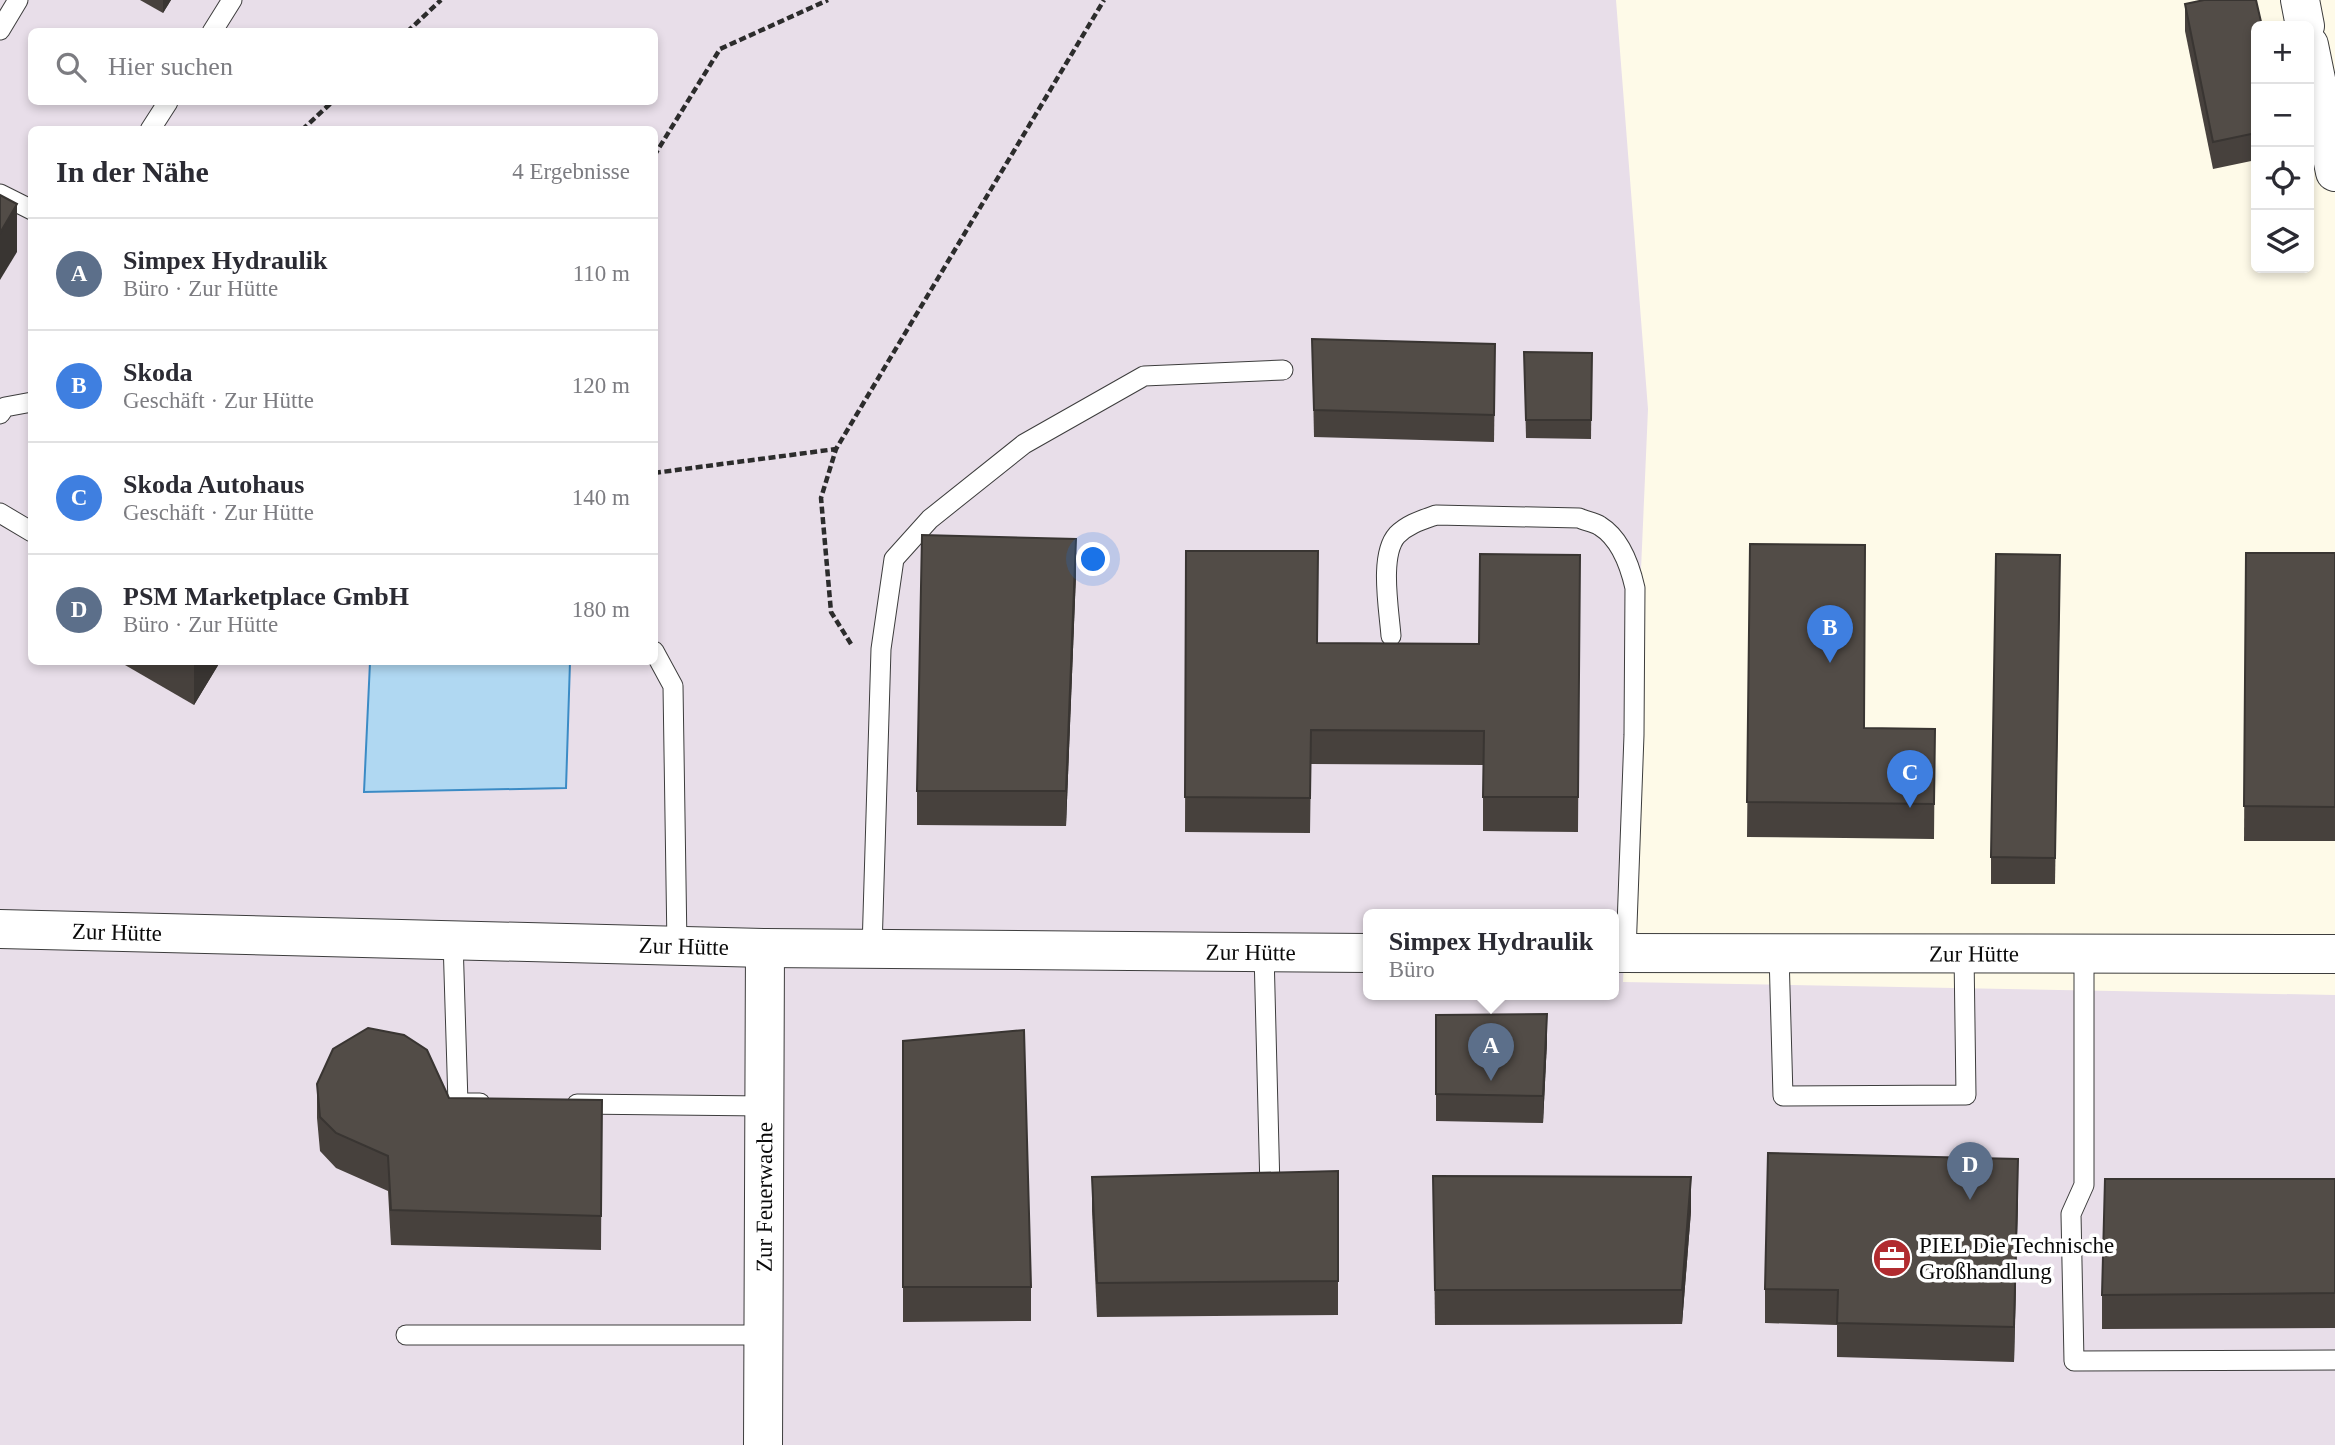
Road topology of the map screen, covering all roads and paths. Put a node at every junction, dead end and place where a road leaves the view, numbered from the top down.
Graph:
1 (18, 0) edge
2 (232, 0) edge
3 (440, 0) edge
4 (828, 0) edge
5 (1104, 0) edge
6 (2300, 0) edge
7 (2304, 21) edge
8 (214, 28) edge
9 (411, 28) edge
10 (0, 30) edge
11 (2314, 59) edge
12 (2327, 95) edge
13 (165, 105) edge
14 (329, 105) edge
15 (152, 126) edge
16 (306, 126) edge
17 (658, 150) edge
18 (2335, 172) edge
19 (0, 194) edge
20 (28, 208) edge
21 (1283, 370) dead end
22 (28, 403) edge
23 (0, 414) edge
24 (835, 449) junction
25 (658, 471) edge
26 (0, 513) edge
27 (28, 530) edge
28 (1391, 636) dead end
29 (658, 658) edge
30 (880, 690) junction
31 (0, 929) edge
32 (453, 940) junction
33 (677, 946) junction
34 (765, 948) junction
35 (872, 949) junction
36 (1264, 952) junction
37 (1363, 953) edge
38 (1620, 953) edge
39 (1779, 954) junction
40 (1964, 954) junction
41 (2084, 954) junction
42 (2335, 954) edge
43 (500, 1103) edge
44 (556, 1104) edge
45 (765, 1106) junction
46 (1270, 1189) edge
47 (406, 1335) dead end
48 (764, 1335) junction
49 (2335, 1360) edge
50 (763, 1445) edge

1 - 10 lane
2 - 8 lane
3 - 9 path
4 - 17 path
5 - 24 path
6 - 7 street
11 - 12 street
12 - 18 street
13 - 15 lane
14 - 16 path
19 - 20 lane
21 - 30 lane
22 - 23 lane
24 - 25 path
24 - 30 path
26 - 27 lane
28 - 38 lane
29 - 33 lane
30 - 35 lane
31 - 32 street, Zur Hütte
32 - 33 street, Zur Hütte
32 - 43 lane
33 - 34 street, Zur Hütte
34 - 35 street, Zur Hütte
34 - 45 street, Zur Feuerwache
35 - 36 street, Zur Hütte
36 - 37 street, Zur Hütte
36 - 46 lane
38 - 39 street, Zur Hütte
39 - 40 street, Zur Hütte
39 - 40 lane
40 - 41 street, Zur Hütte
41 - 42 street, Zur Hütte
41 - 49 lane
44 - 45 lane
45 - 48 street, Zur Feuerwache
47 - 48 lane
48 - 50 street, Zur Feuerwache

